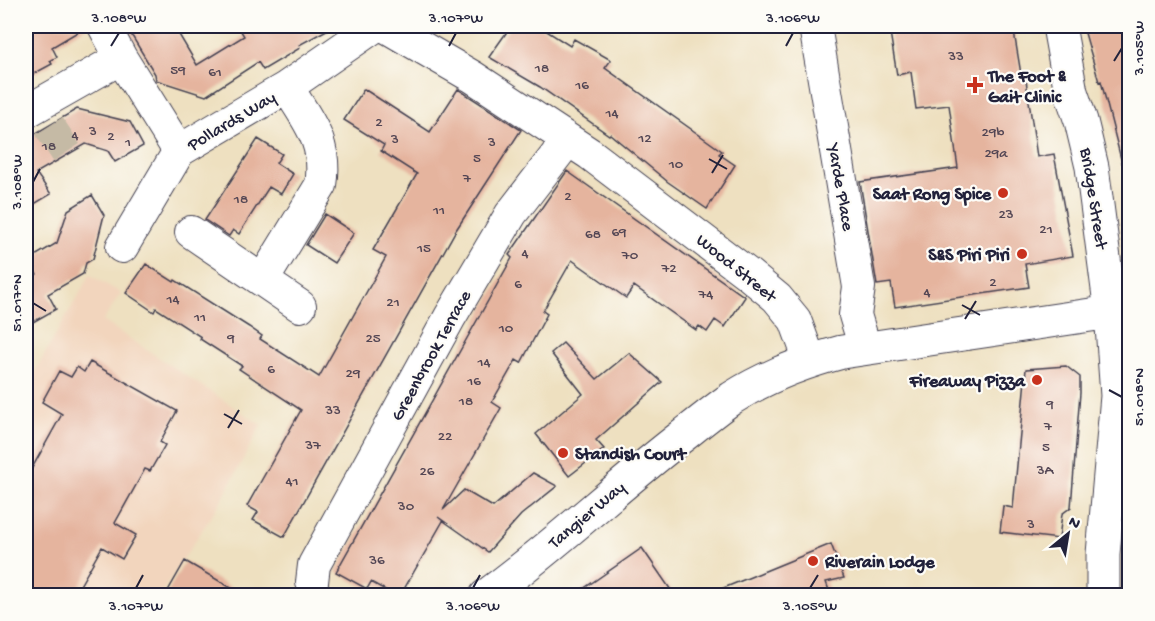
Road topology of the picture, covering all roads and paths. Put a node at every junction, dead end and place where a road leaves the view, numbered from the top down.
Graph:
1 (104, 26) edge
2 (375, 26) edge
3 (385, 26) edge
4 (815, 26) edge
5 (1059, 26) edge
6 (121, 58) junction
7 (287, 87) junction
8 (37, 115) edge
9 (567, 140) junction
10 (179, 151) junction
11 (191, 232) dead end
12 (122, 247) dead end
13 (263, 280) junction
14 (300, 306) dead end
15 (1111, 312) junction
16 (865, 348) junction
17 (810, 361) junction
18 (312, 582) dead end
19 (486, 596) edge
20 (1103, 596) edge

1 - 6 street
2 - 7 street, Pollards Way
3 - 9 street, Wood Street
4 - 16 street, Yarde Place
5 - 15 main road, Bridge Street
6 - 8 street
6 - 10 street
7 - 10 street, Pollards Way
7 - 13 street
9 - 17 street, Wood Street
9 - 18 street, Greenbrook Terrace
10 - 12 street, Pollards Way
11 - 13 street
13 - 14 street
15 - 16 main road
15 - 20 main road, Bridge Street
16 - 17 main road
17 - 19 main road, Tangier Way

